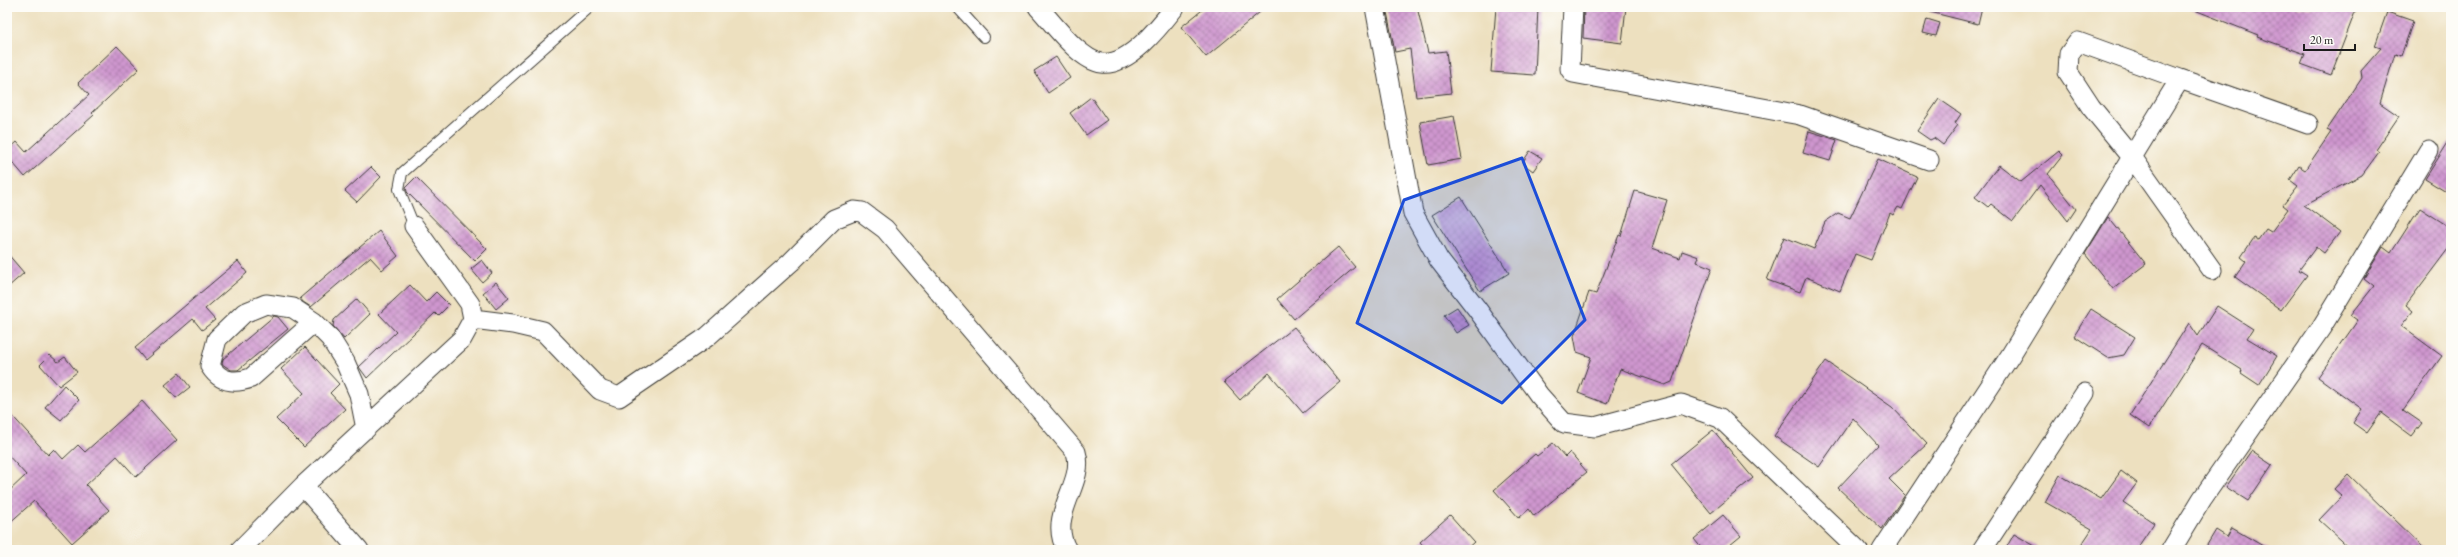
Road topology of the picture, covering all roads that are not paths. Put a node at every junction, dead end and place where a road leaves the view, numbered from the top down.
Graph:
1 (590, 7) edge
2 (957, 7) edge
3 (1038, 7) edge
4 (1175, 7) edge
5 (1375, 7) edge
6 (1574, 7) edge
7 (984, 37) dead end
8 (2180, 79) junction
9 (2308, 124) dead end
10 (2429, 150) dead end
11 (2132, 157) junction
12 (1929, 160) dead end
13 (414, 226) joint
14 (2212, 270) dead end
15 (473, 319) junction
16 (314, 322) junction
17 (2085, 393) dead end
18 (366, 428) junction
19 (303, 486) junction
20 (240, 550) edge
21 (359, 550) edge
22 (1067, 550) edge
23 (1858, 550) edge
24 (1882, 550) edge
25 (1982, 550) edge
26 (2171, 550) edge

1 - 13 lane
2 - 7 lane
3 - 4 street
5 - 23 street
6 - 12 street
8 - 9 street
8 - 11 street
8 - 11 street
10 - 26 street
11 - 14 street
11 - 24 street
13 - 15 street
15 - 18 street
15 - 22 street
16 - 16 street
16 - 18 street
17 - 25 street
18 - 19 street
19 - 20 street
19 - 21 street

